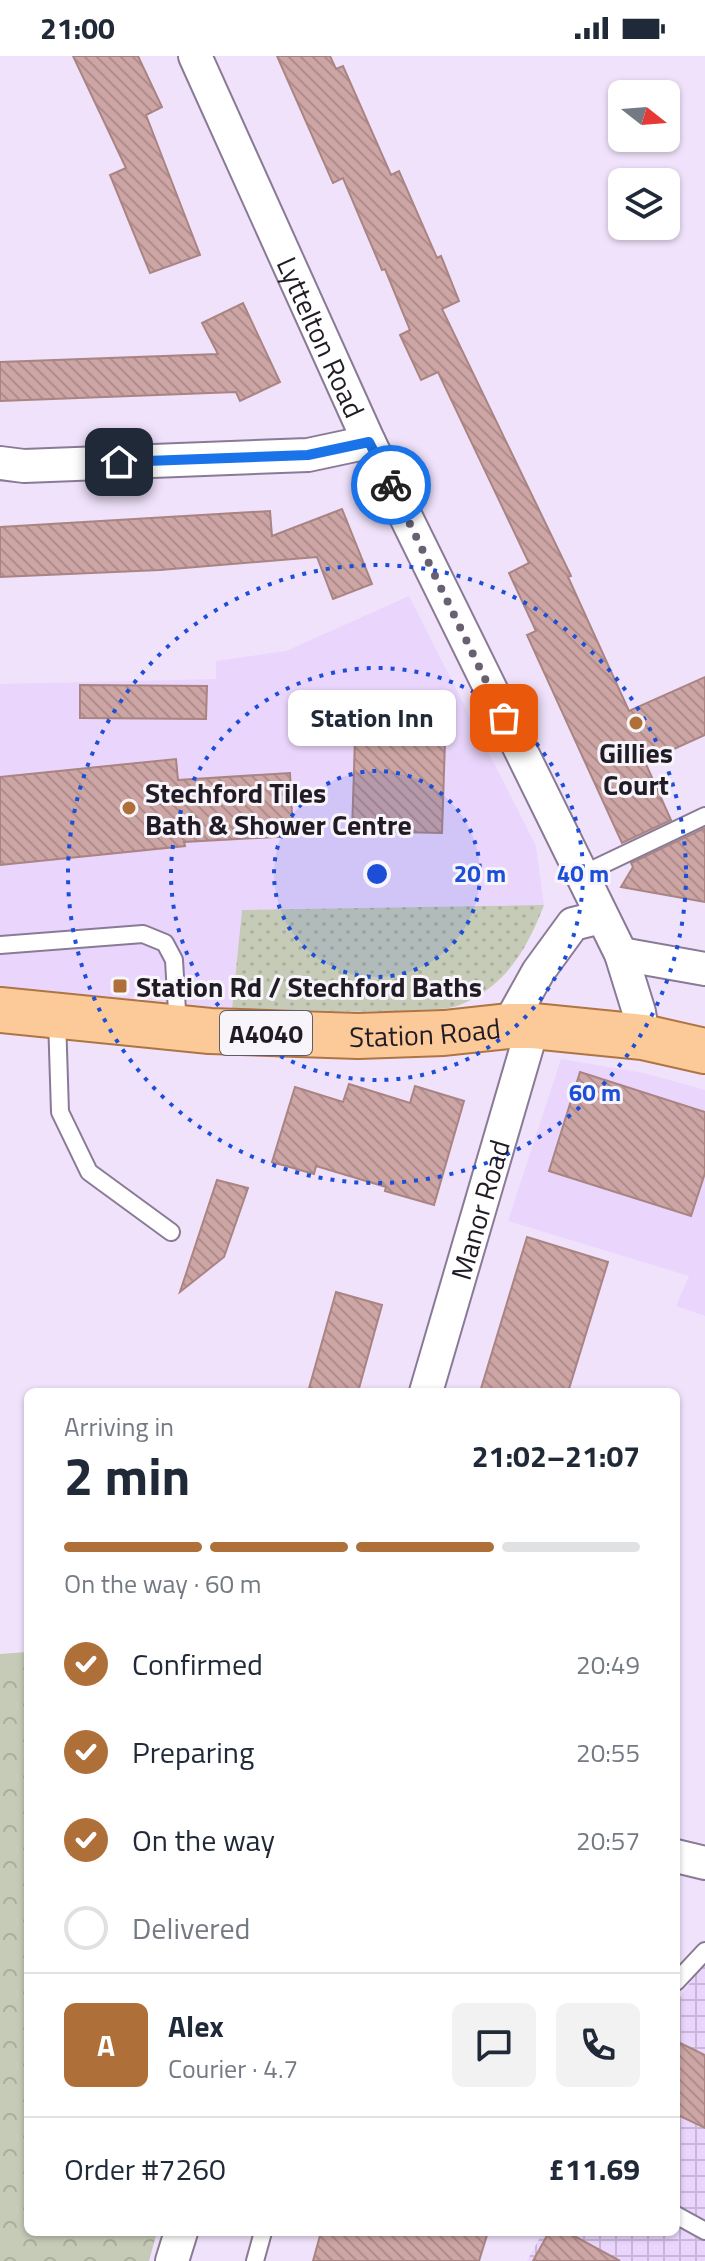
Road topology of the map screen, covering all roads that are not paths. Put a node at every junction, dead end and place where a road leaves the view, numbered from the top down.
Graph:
1 (195, 56) edge
2 (369, 442) junction
3 (0, 463) edge
4 (705, 816) edge
5 (581, 875) junction
6 (601, 917) junction
7 (0, 945) edge
8 (621, 954) junction
9 (705, 969) edge
10 (0, 1010) edge
11 (57, 1016) junction
12 (521, 1026) junction
13 (178, 1028) junction
14 (643, 1037) junction
15 (705, 1051) edge
16 (171, 1232) dead end
17 (427, 1388) edge
18 (680, 1857) edge
19 (705, 1863) edge
20 (705, 1951) edge
21 (680, 1978) edge
22 (680, 2217) edge
23 (705, 2231) edge
24 (180, 2236) edge
25 (262, 2236) edge
26 (172, 2261) edge
27 (255, 2261) edge

1 - 2 street, Lyttelton Road
2 - 3 street
2 - 5 street, Lyttelton Road
4 - 5 lane
5 - 6 street, Lyttelton Road
6 - 8 street, Lyttelton Road
6 - 12 street
7 - 13 lane
8 - 9 street
8 - 14 street, Lyttelton Road
10 - 11 main road, Station Road / A4040
11 - 13 main road, Station Road / A4040
11 - 16 lane
12 - 13 main road, Station Road / A4040
12 - 14 main road, Station Road / A4040
12 - 17 street, Manor Road
14 - 15 main road, Station Road / A4040
18 - 19 street
20 - 21 lane
22 - 23 lane
24 - 26 street
25 - 27 lane

